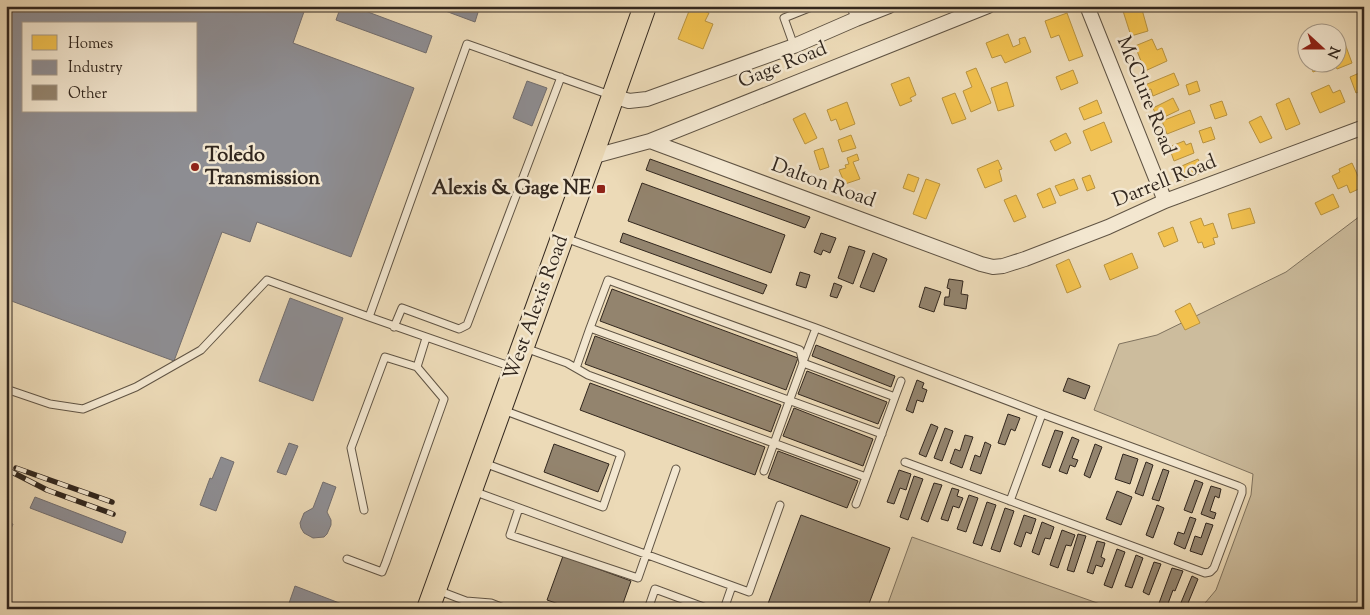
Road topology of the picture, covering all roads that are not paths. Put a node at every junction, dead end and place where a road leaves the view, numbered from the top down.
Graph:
1 (645, 6) edge
2 (814, 6) edge
3 (889, 6) edge
4 (988, 6) edge
5 (1087, 6) edge
6 (853, 12) edge
7 (794, 46) junction
8 (561, 77) junction
9 (613, 96) junction
10 (1364, 127) edge
11 (650, 141) junction
12 (591, 157) junction
13 (1165, 201) junction
14 (563, 237) junction
15 (981, 264) joint
16 (369, 317) junction
17 (394, 327) junction
18 (590, 328) junction
19 (816, 328) junction
20 (426, 338) junction
21 (523, 347) junction
22 (803, 363) junction
23 (418, 367) junction
24 (515, 368) junction
25 (576, 368) junction
26 (901, 381) dead end
27 (6, 389) edge
28 (895, 397) junction
29 (789, 400) junction
30 (500, 409) junction
31 (1042, 414) junction
32 (882, 434) junction
33 (774, 443) junction
34 (481, 462) junction
35 (905, 462) dead end
36 (676, 469) dead end
37 (764, 471) dead end
38 (866, 477) junction
39 (471, 490) junction
40 (1010, 501) junction
41 (856, 504) dead end
42 (780, 505) dead end
43 (519, 508) junction
44 (364, 510) dead end
45 (646, 555) junction
46 (347, 559) dead end
47 (732, 586) junction
48 (432, 602) edge
49 (506, 609) edge
50 (648, 609) edge
51 (709, 609) edge
52 (724, 609) edge

1 - 9 main road, West Alexis Road
2 - 7 lane
3 - 6 street, Gage Road
4 - 11 street, Gage Road
5 - 13 street, McClure Road
6 - 7 street, Gage Road
7 - 9 street, Gage Road
8 - 9 lane
8 - 16 lane
8 - 17 lane
9 - 12 main road, West Alexis Road
10 - 13 street, Darrell Road
11 - 12 street, Gage Road
11 - 15 street, Dalton Road
12 - 14 main road, West Alexis Road
13 - 15 street, Darrell Road
14 - 19 lane
14 - 21 main road, West Alexis Road
16 - 17 lane
16 - 27 lane
17 - 20 lane
18 - 22 lane
18 - 25 lane
18 - 29 lane
19 - 22 lane
19 - 31 lane
20 - 23 lane
20 - 24 lane
21 - 24 main road, West Alexis Road
21 - 25 lane
22 - 28 lane
22 - 29 lane
23 - 44 lane
23 - 46 lane
24 - 30 main road, West Alexis Road
25 - 33 lane
26 - 28 lane
28 - 32 lane
29 - 32 lane
29 - 33 lane
30 - 34 main road, West Alexis Road
30 - 34 lane
31 - 40 lane
31 - 40 lane
32 - 38 lane
33 - 37 lane
33 - 38 lane
34 - 39 main road, West Alexis Road
35 - 40 lane
36 - 45 lane
38 - 41 lane
39 - 43 lane
39 - 48 main road, West Alexis Road
42 - 47 lane
43 - 45 lane
43 - 45 lane
45 - 47 lane
47 - 52 lane
48 - 49 lane
50 - 51 lane

